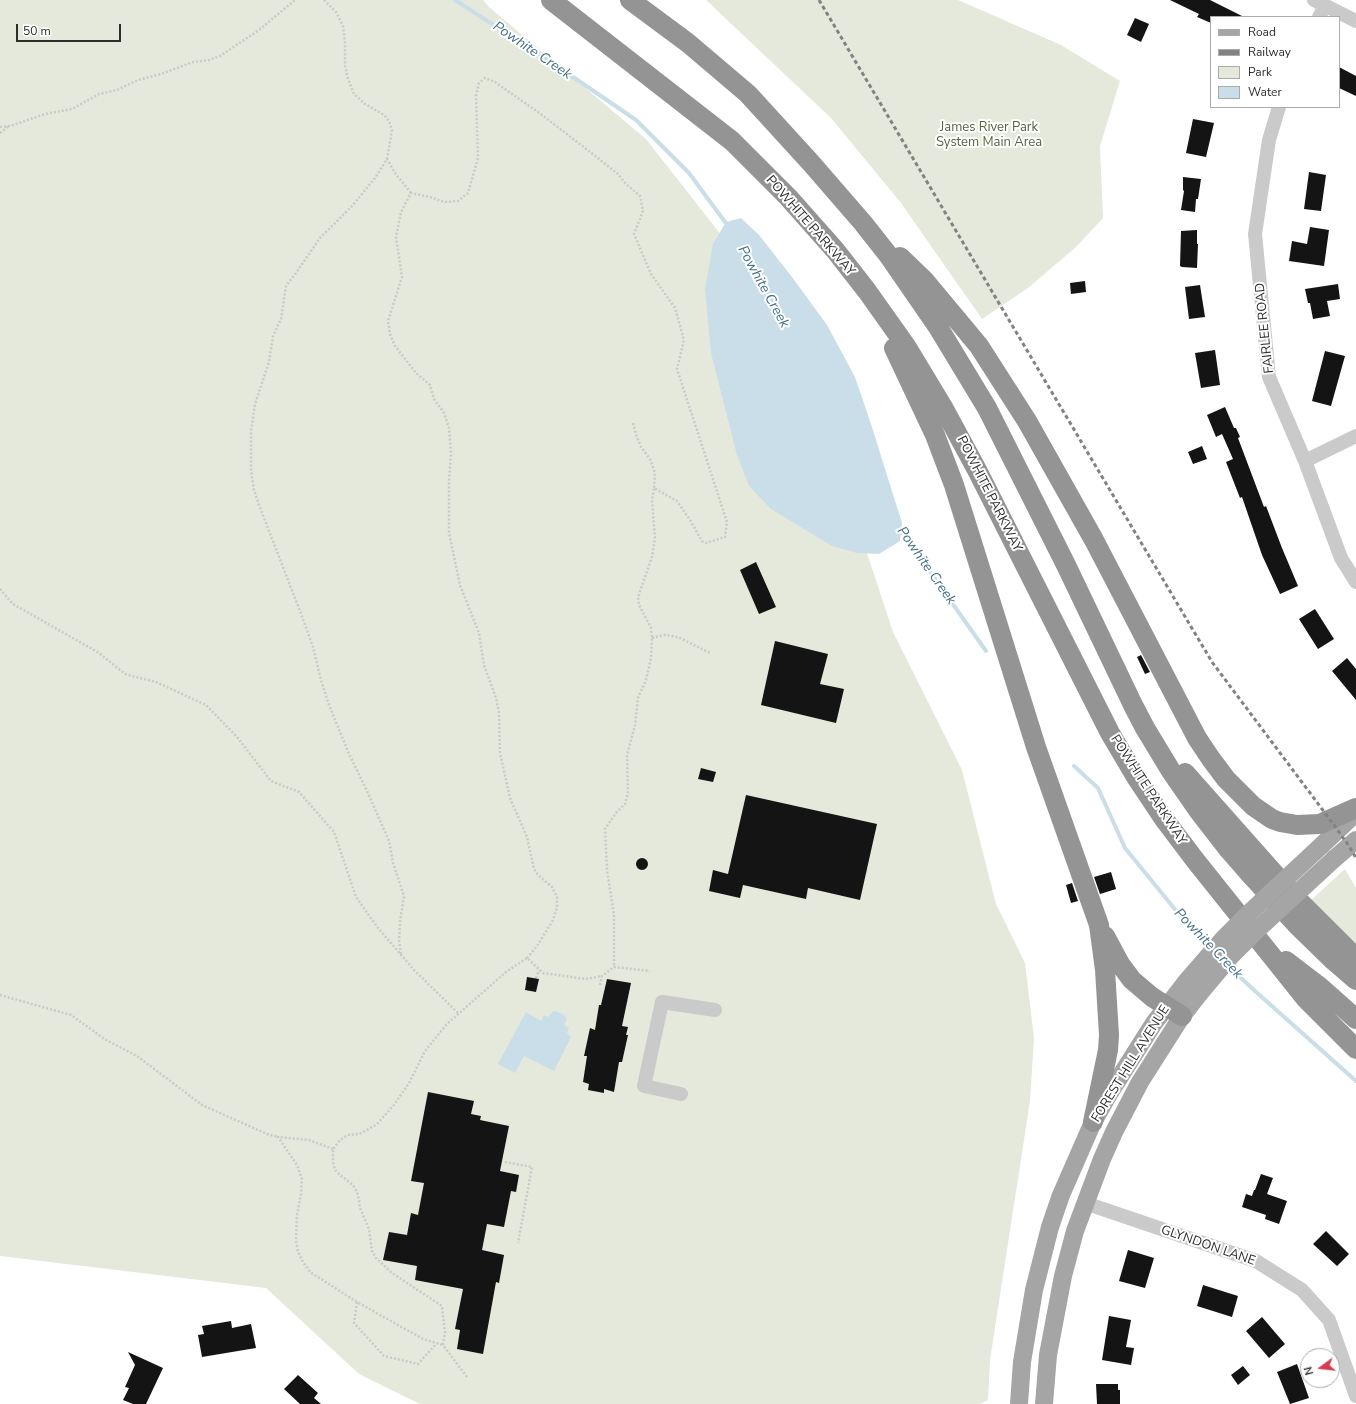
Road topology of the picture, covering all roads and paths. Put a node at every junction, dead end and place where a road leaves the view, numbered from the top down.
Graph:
1 (295, 0) edge
2 (324, 0) edge
3 (551, 0) edge
4 (630, 0) edge
5 (1319, 8) edge
6 (1356, 21) edge
7 (1279, 108) edge
8 (10, 126) junction
9 (0, 127) edge
10 (0, 133) edge
11 (387, 159) junction
12 (411, 193) junction
13 (863, 223) junction
14 (867, 292) junction
15 (633, 423) dead end
16 (1356, 436) edge
17 (1306, 462) junction
18 (654, 488) junction
19 (1356, 582) edge
20 (0, 589) edge
21 (652, 638) junction
22 (710, 653) dead end
23 (1145, 728) junction
24 (1356, 808) edge
25 (1356, 813) edge
26 (1356, 840) edge
27 (1099, 925) junction
28 (1262, 943) junction
29 (402, 954) junction
30 (527, 958) junction
31 (1356, 958) edge
32 (614, 967) junction
33 (539, 970) junction
34 (650, 971) dead end
35 (602, 976) junction
36 (536, 978) dead end
37 (1356, 980) edge
38 (600, 985) dead end
39 (1193, 988) junction
40 (0, 995) edge
41 (716, 1010) dead end
42 (1174, 1011) junction
43 (458, 1013) junction
44 (1356, 1018) edge
45 (1356, 1048) edge
46 (680, 1094) dead end
47 (1093, 1122) junction
48 (278, 1137) junction
49 (333, 1149) junction
50 (506, 1162) dead end
51 (1085, 1204) junction
52 (518, 1243) dead end
53 (357, 1302) junction
54 (437, 1344) junction
55 (443, 1345) junction
56 (467, 1377) dead end
57 (1356, 1396) edge
58 (1018, 1404) edge
59 (1044, 1404) edge

1 - 8 path
2 - 11 path
3 - 14 highway, POWHITE PARKWAY
4 - 13 highway
5 - 6 street
7 - 17 street, FAIRLEE ROAD
8 - 9 path
8 - 10 path
11 - 12 path
11 - 29 path
12 - 18 path
12 - 30 path
13 - 23 highway
13 - 24 highway
14 - 27 highway
14 - 28 highway, POWHITE PARKWAY
15 - 18 path
16 - 17 street
17 - 19 street, FAIRLEE ROAD
18 - 21 path
20 - 29 path
21 - 22 path
21 - 32 path
23 - 31 highway
23 - 37 highway
25 - 39 main road, FOREST HILL AVENUE, bridge
26 - 39 main road, FOREST HILL AVENUE, bridge
27 - 42 highway
27 - 47 highway
28 - 44 highway
28 - 45 highway, POWHITE PARKWAY
29 - 43 path
30 - 33 path
30 - 43 path
32 - 34 path
32 - 35 path
33 - 35 path
33 - 36 path
35 - 38 path
39 - 42 main road, FOREST HILL AVENUE
40 - 48 path
41 - 46 street
42 - 47 main road, FOREST HILL AVENUE
42 - 51 main road, FOREST HILL AVENUE
43 - 49 path
47 - 58 main road, FOREST HILL AVENUE
48 - 49 path
48 - 53 path
49 - 55 path
50 - 52 path
51 - 57 street, GLYNDON LANE
51 - 59 main road, FOREST HILL AVENUE
53 - 54 path
53 - 54 path
54 - 55 path
55 - 56 path

